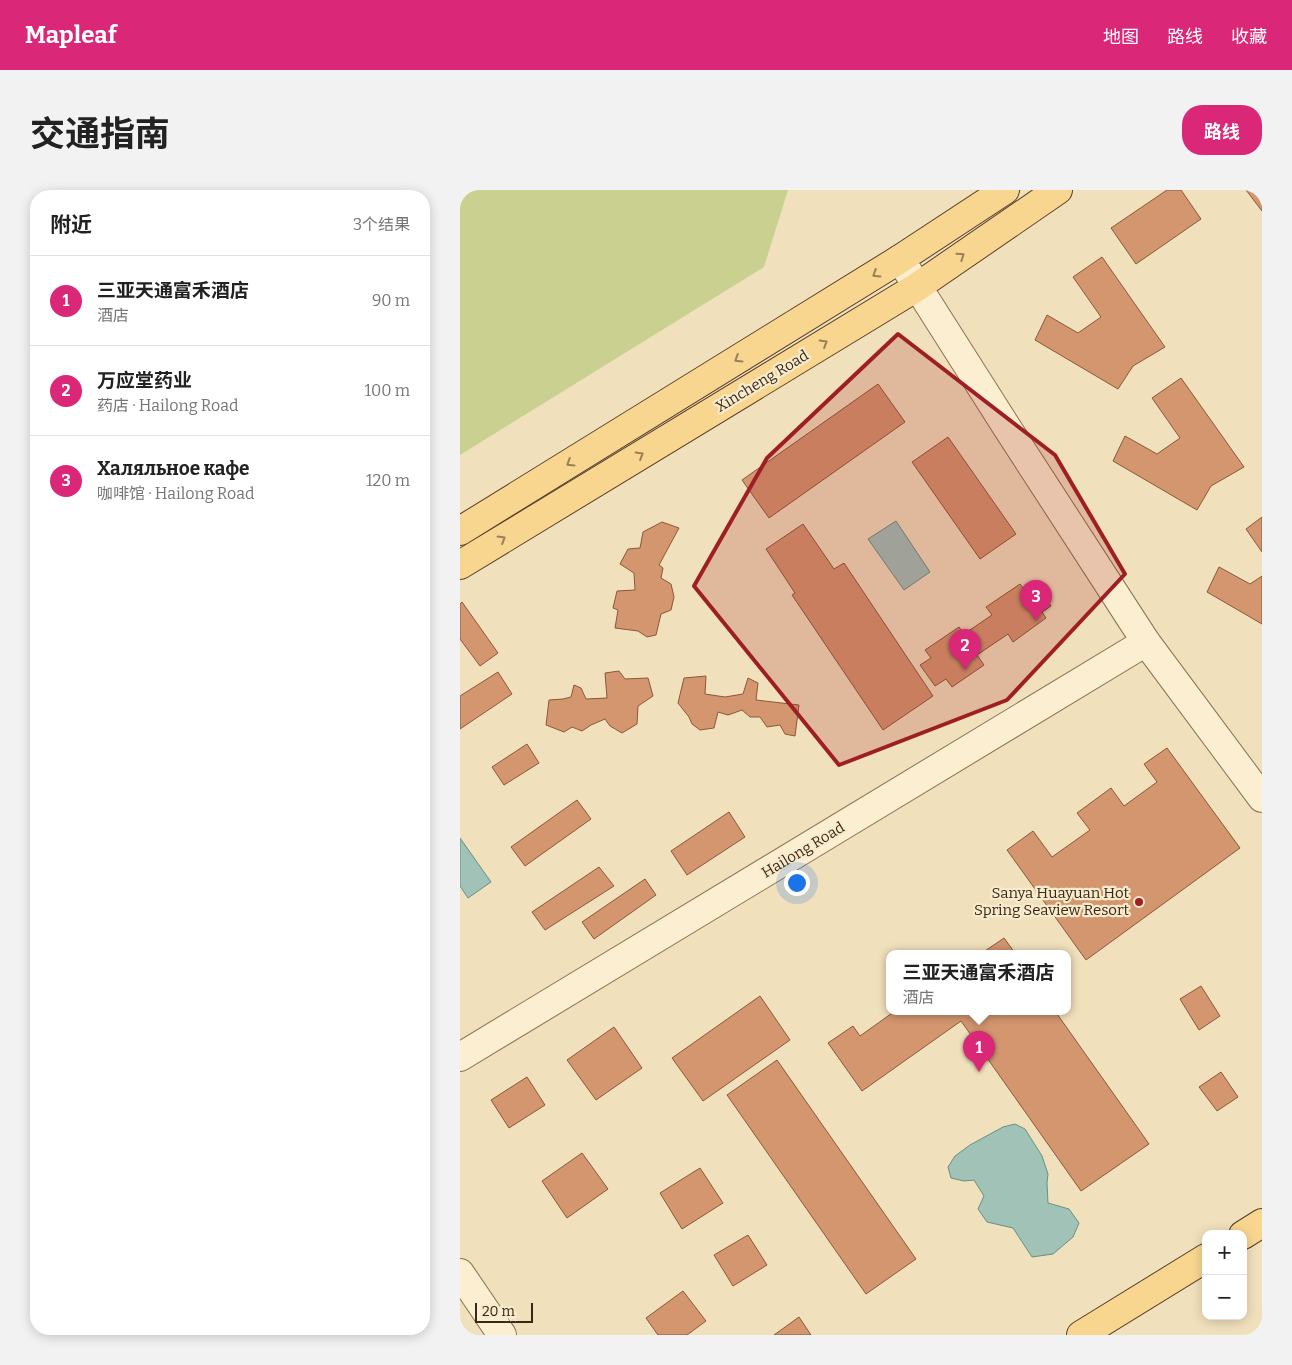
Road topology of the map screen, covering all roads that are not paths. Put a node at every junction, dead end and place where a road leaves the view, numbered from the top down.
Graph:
1 (1005, 190) edge
2 (1058, 190) edge
3 (900, 259) junction
4 (917, 286) junction
5 (460, 531) edge
6 (460, 565) edge
7 (1146, 642) junction
8 (1262, 798) edge
9 (460, 1058) edge
10 (1262, 1223) edge
11 (1247, 1232) edge
12 (1202, 1260) edge
13 (460, 1273) edge
14 (502, 1335) edge
15 (1081, 1335) edge

1 - 3 main road, Xincheng Road
4 -> 2 main road, Xincheng Road
3 - 4 street
3 -> 5 main road, Xincheng Road
6 -> 4 main road, Xincheng Road
4 - 7 street
7 - 8 street
7 - 9 street, Hailong Road
10 - 11 main road
12 - 15 main road
13 - 14 street

